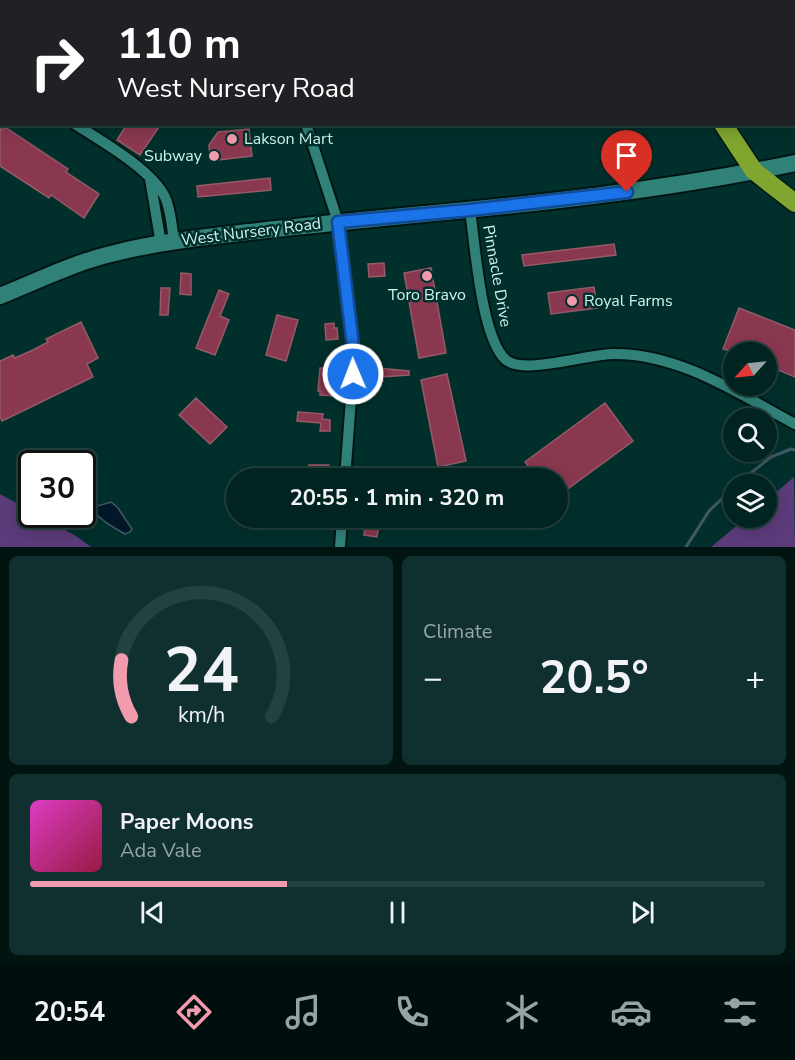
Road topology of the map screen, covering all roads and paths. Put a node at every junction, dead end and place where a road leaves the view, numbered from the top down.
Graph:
1 (78, 126) edge
2 (307, 126) edge
3 (724, 126) edge
4 (795, 163) edge
5 (754, 171) junction
6 (795, 203) edge
7 (470, 210) junction
8 (338, 222) junction
9 (168, 243) junction
10 (0, 296) edge
11 (795, 424) edge
12 (346, 468) edge
13 (341, 528) edge
14 (340, 547) edge

1 - 9 street
2 - 8 street
3 - 5 highway
4 - 5 main road, West Nursery Road
5 - 6 highway
5 - 7 main road, West Nursery Road
7 - 8 main road, West Nursery Road
7 - 11 street, Pinnacle Drive
8 - 9 main road, West Nursery Road
8 - 12 street
9 - 10 main road, West Nursery Road
13 - 14 street

